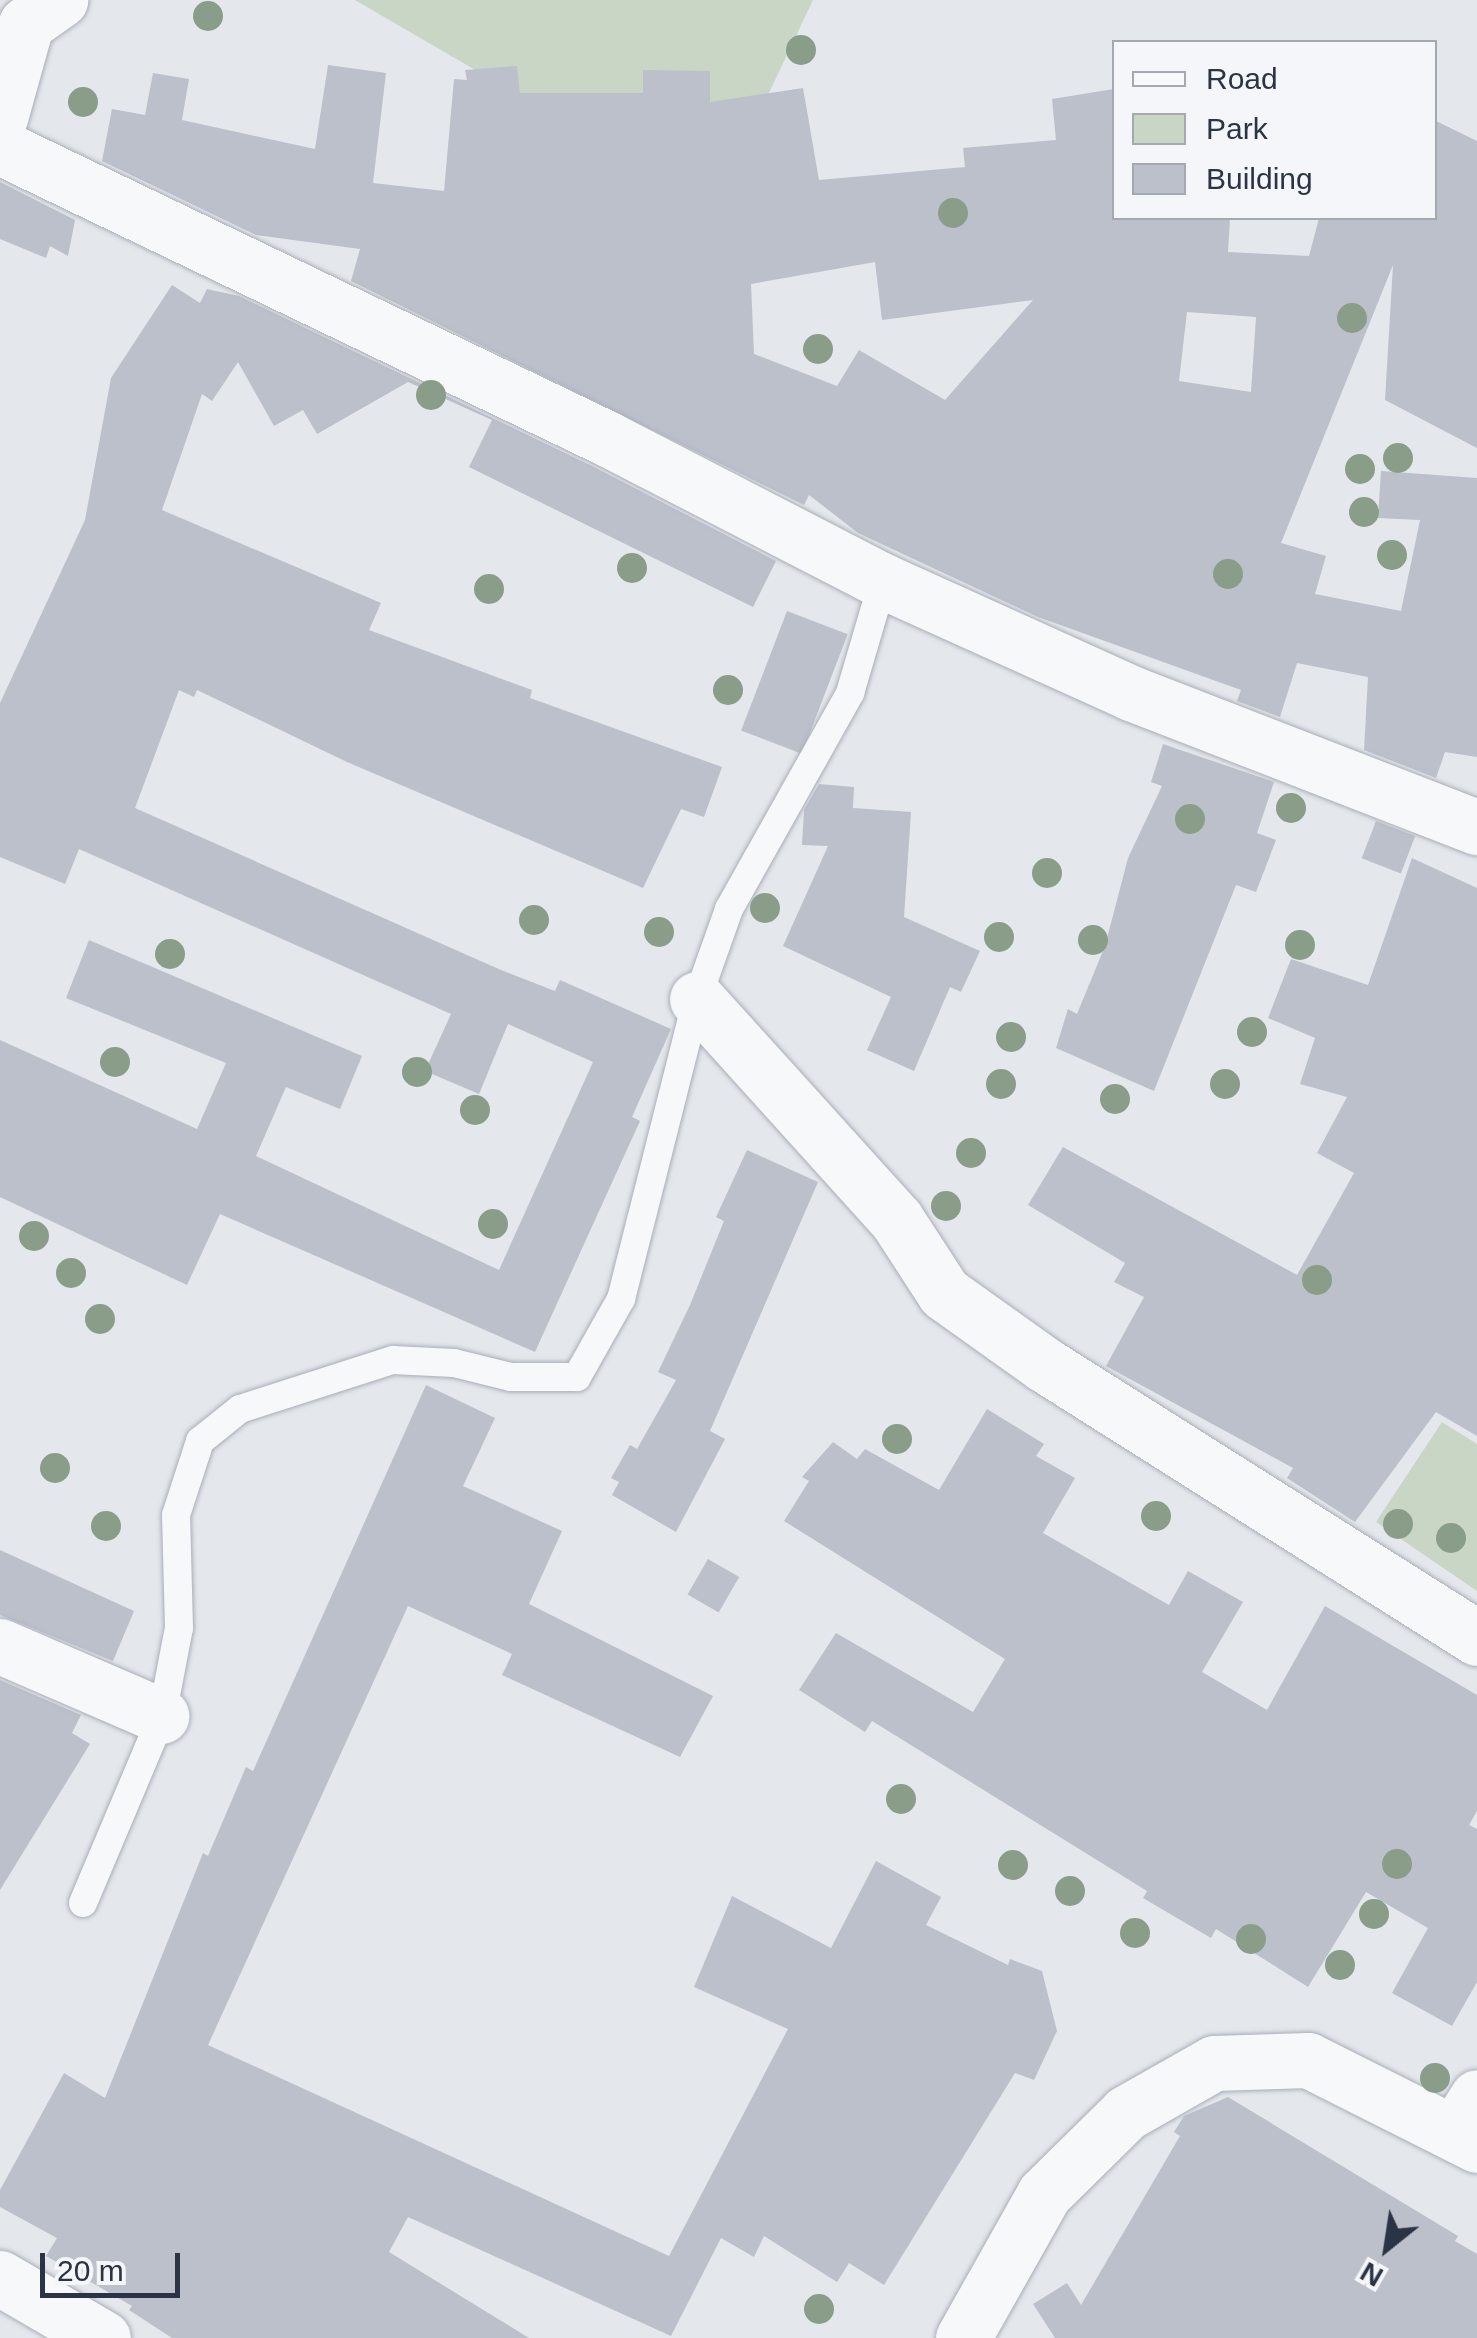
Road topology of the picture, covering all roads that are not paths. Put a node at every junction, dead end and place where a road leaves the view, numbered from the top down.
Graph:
1 (30, 8) edge
2 (0, 118) edge
3 (0, 146) edge
4 (882, 582) junction
5 (1477, 827) edge
6 (698, 998) junction
7 (1477, 1638) edge
8 (0, 1646) edge
9 (162, 1716) junction
10 (83, 1903) dead end
11 (1470, 2125) edge
12 (0, 2278) edge
13 (103, 2338) edge
14 (963, 2338) edge

1 - 2 street
3 - 4 street
4 - 5 street
4 - 6 lane
6 - 7 street
6 - 9 lane
8 - 9 street
9 - 10 lane
11 - 14 street
12 - 13 street

